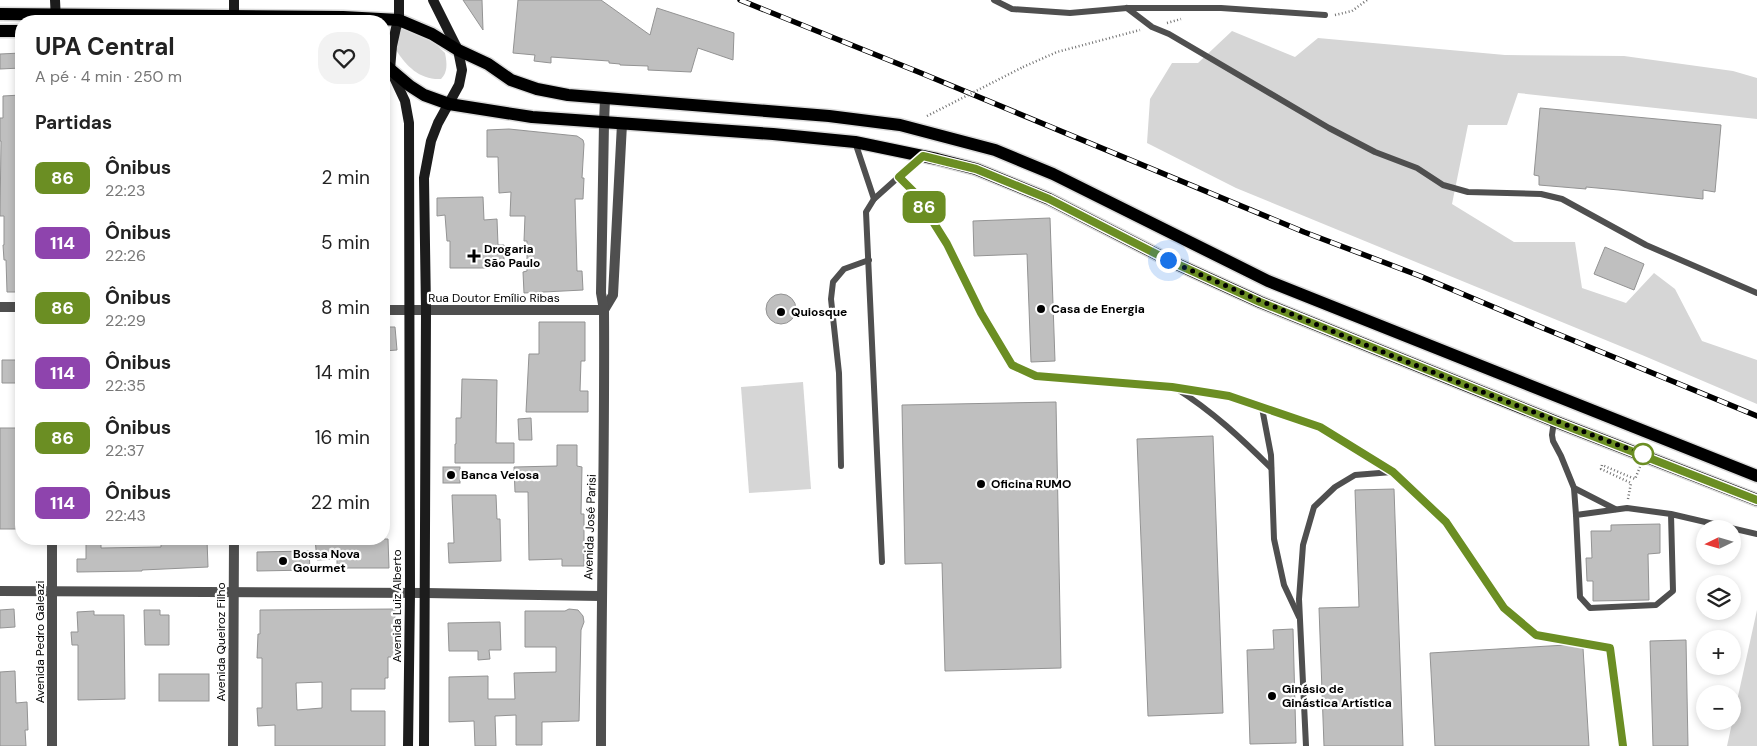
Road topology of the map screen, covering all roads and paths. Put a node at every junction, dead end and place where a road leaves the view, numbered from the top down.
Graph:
1 (56, 0) edge
2 (234, 0) edge
3 (399, 0) edge
4 (433, 0) edge
5 (994, 0) edge
6 (1366, 0) edge
7 (1127, 8) junction
8 (0, 14) edge
9 (15, 15) edge
10 (56, 15) edge
11 (234, 15) edge
12 (1326, 15) joint
13 (1187, 17) dead end
14 (390, 19) edge
15 (399, 20) junction
16 (1152, 27) junction
17 (0, 31) edge
18 (15, 31) edge
19 (458, 50) junction
20 (390, 54) edge
21 (390, 69) edge
22 (390, 73) edge
23 (605, 99) junction
24 (449, 104) junction
25 (927, 116) dead end
26 (604, 123) junction
27 (622, 124) junction
28 (855, 142) junction
29 (923, 156) junction
30 (899, 177) junction
31 (874, 199) junction
32 (868, 260) junction
33 (1757, 294) edge
34 (0, 307) edge
35 (15, 307) edge
36 (390, 310) edge
37 (410, 310) junction
38 (426, 310) junction
39 (604, 310) junction
40 (1172, 387) junction
41 (1262, 408) junction
42 (1554, 421) junction
43 (1642, 465) dead end
44 (841, 466) dead end
45 (1271, 468) junction
46 (1393, 472) junction
47 (1757, 476) edge
48 (1574, 488) junction
49 (1757, 500) edge
50 (1627, 508) junction
51 (1615, 509) junction
52 (1671, 514) junction
53 (1576, 515) junction
54 (1757, 534) edge
55 (52, 545) edge
56 (234, 545) edge
57 (882, 562) dead end
58 (0, 591) edge
59 (52, 591) junction
60 (234, 591) junction
61 (426, 592) junction
62 (410, 593) junction
63 (601, 596) junction
64 (1300, 621) junction
65 (52, 746) edge
66 (233, 746) edge
67 (408, 746) edge
68 (424, 746) edge
69 (601, 746) edge
70 (1306, 746) edge
71 (1623, 746) edge

1 - 10 main road
2 - 11 main road
3 - 15 main road
4 - 19 main road
5 - 7 lane
6 - 12 path
7 - 12 lane
7 - 16 lane
8 - 9 main road
13 - 16 path
14 - 15 main road
15 - 19 main road
15 - 20 main road
16 - 25 path, bridge
16 - 33 lane
17 - 18 main road
19 - 23 main road
19 - 24 main road
21 - 24 main road
22 - 37 main road, Avenida Luiz Alberto
23 - 26 street, Avenida José Parisi
23 - 47 main road
24 - 26 main road
24 - 38 main road
26 - 27 main road
26 - 39 street, Avenida José Parisi
27 - 28 main road
27 - 39 street, Avenida José Parisi
28 - 29 main road
28 - 31 lane
29 - 30 lane
29 - 42 main road
30 - 31 lane
30 - 40 lane
31 - 32 lane
32 - 44 lane
32 - 57 lane
34 - 35 street
36 - 37 street, Rua Doutor Emílio Ribas
37 - 38 street, Rua Doutor Emílio Ribas
37 - 62 main road, Avenida Luiz Alberto
38 - 39 street, Rua Doutor Emílio Ribas
38 - 61 main road
39 - 63 street, Avenida José Parisi
40 - 41 lane
40 - 45 lane
41 - 45 lane
41 - 46 lane
42 - 48 lane
42 - 49 main road
43 - 50 path
45 - 64 lane
46 - 64 lane
46 - 71 lane
48 - 51 lane
48 - 53 lane
50 - 51 lane
50 - 52 lane
51 - 53 lane
52 - 53 lane
52 - 54 lane
55 - 59 street, Avenida Pedro Galeazi
56 - 60 street, Avenida Queiroz Filho
58 - 59 street
59 - 60 street
59 - 65 street, Avenida Pedro Galeazi
60 - 62 street
60 - 66 street, Avenida Queiroz Filho
61 - 62 street
61 - 63 street
61 - 68 main road
62 - 67 main road, Avenida Luiz Alberto
63 - 69 street, Avenida José Parisi
64 - 70 lane

